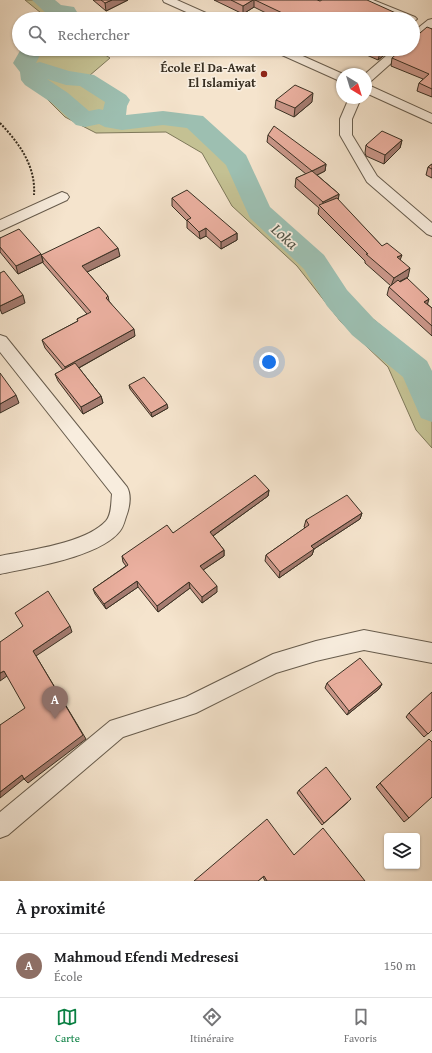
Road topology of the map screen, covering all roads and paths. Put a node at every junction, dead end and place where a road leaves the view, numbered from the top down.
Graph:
1 (168, 0) edge
2 (364, 0) edge
3 (195, 12) edge
4 (394, 12) edge
5 (420, 22) edge
6 (431, 25) edge
7 (420, 33) edge
8 (293, 56) edge
9 (393, 56) edge
10 (372, 74) edge
11 (336, 75) edge
12 (372, 91) edge
13 (352, 104) edge
14 (432, 118) edge
15 (0, 123) edge
16 (62, 197) dead end
17 (30, 212) junction
18 (0, 226) edge
19 (432, 231) edge
20 (0, 341) edge
21 (0, 565) edge
22 (432, 653) edge
23 (0, 827) edge

1 - 3 street
2 - 4 street
5 - 6 street
6 - 7 street
8 - 11 street
9 - 10 street
12 - 14 street
13 - 19 street
15 - 17 path
16 - 17 street
17 - 18 street
20 - 21 street
22 - 23 street

